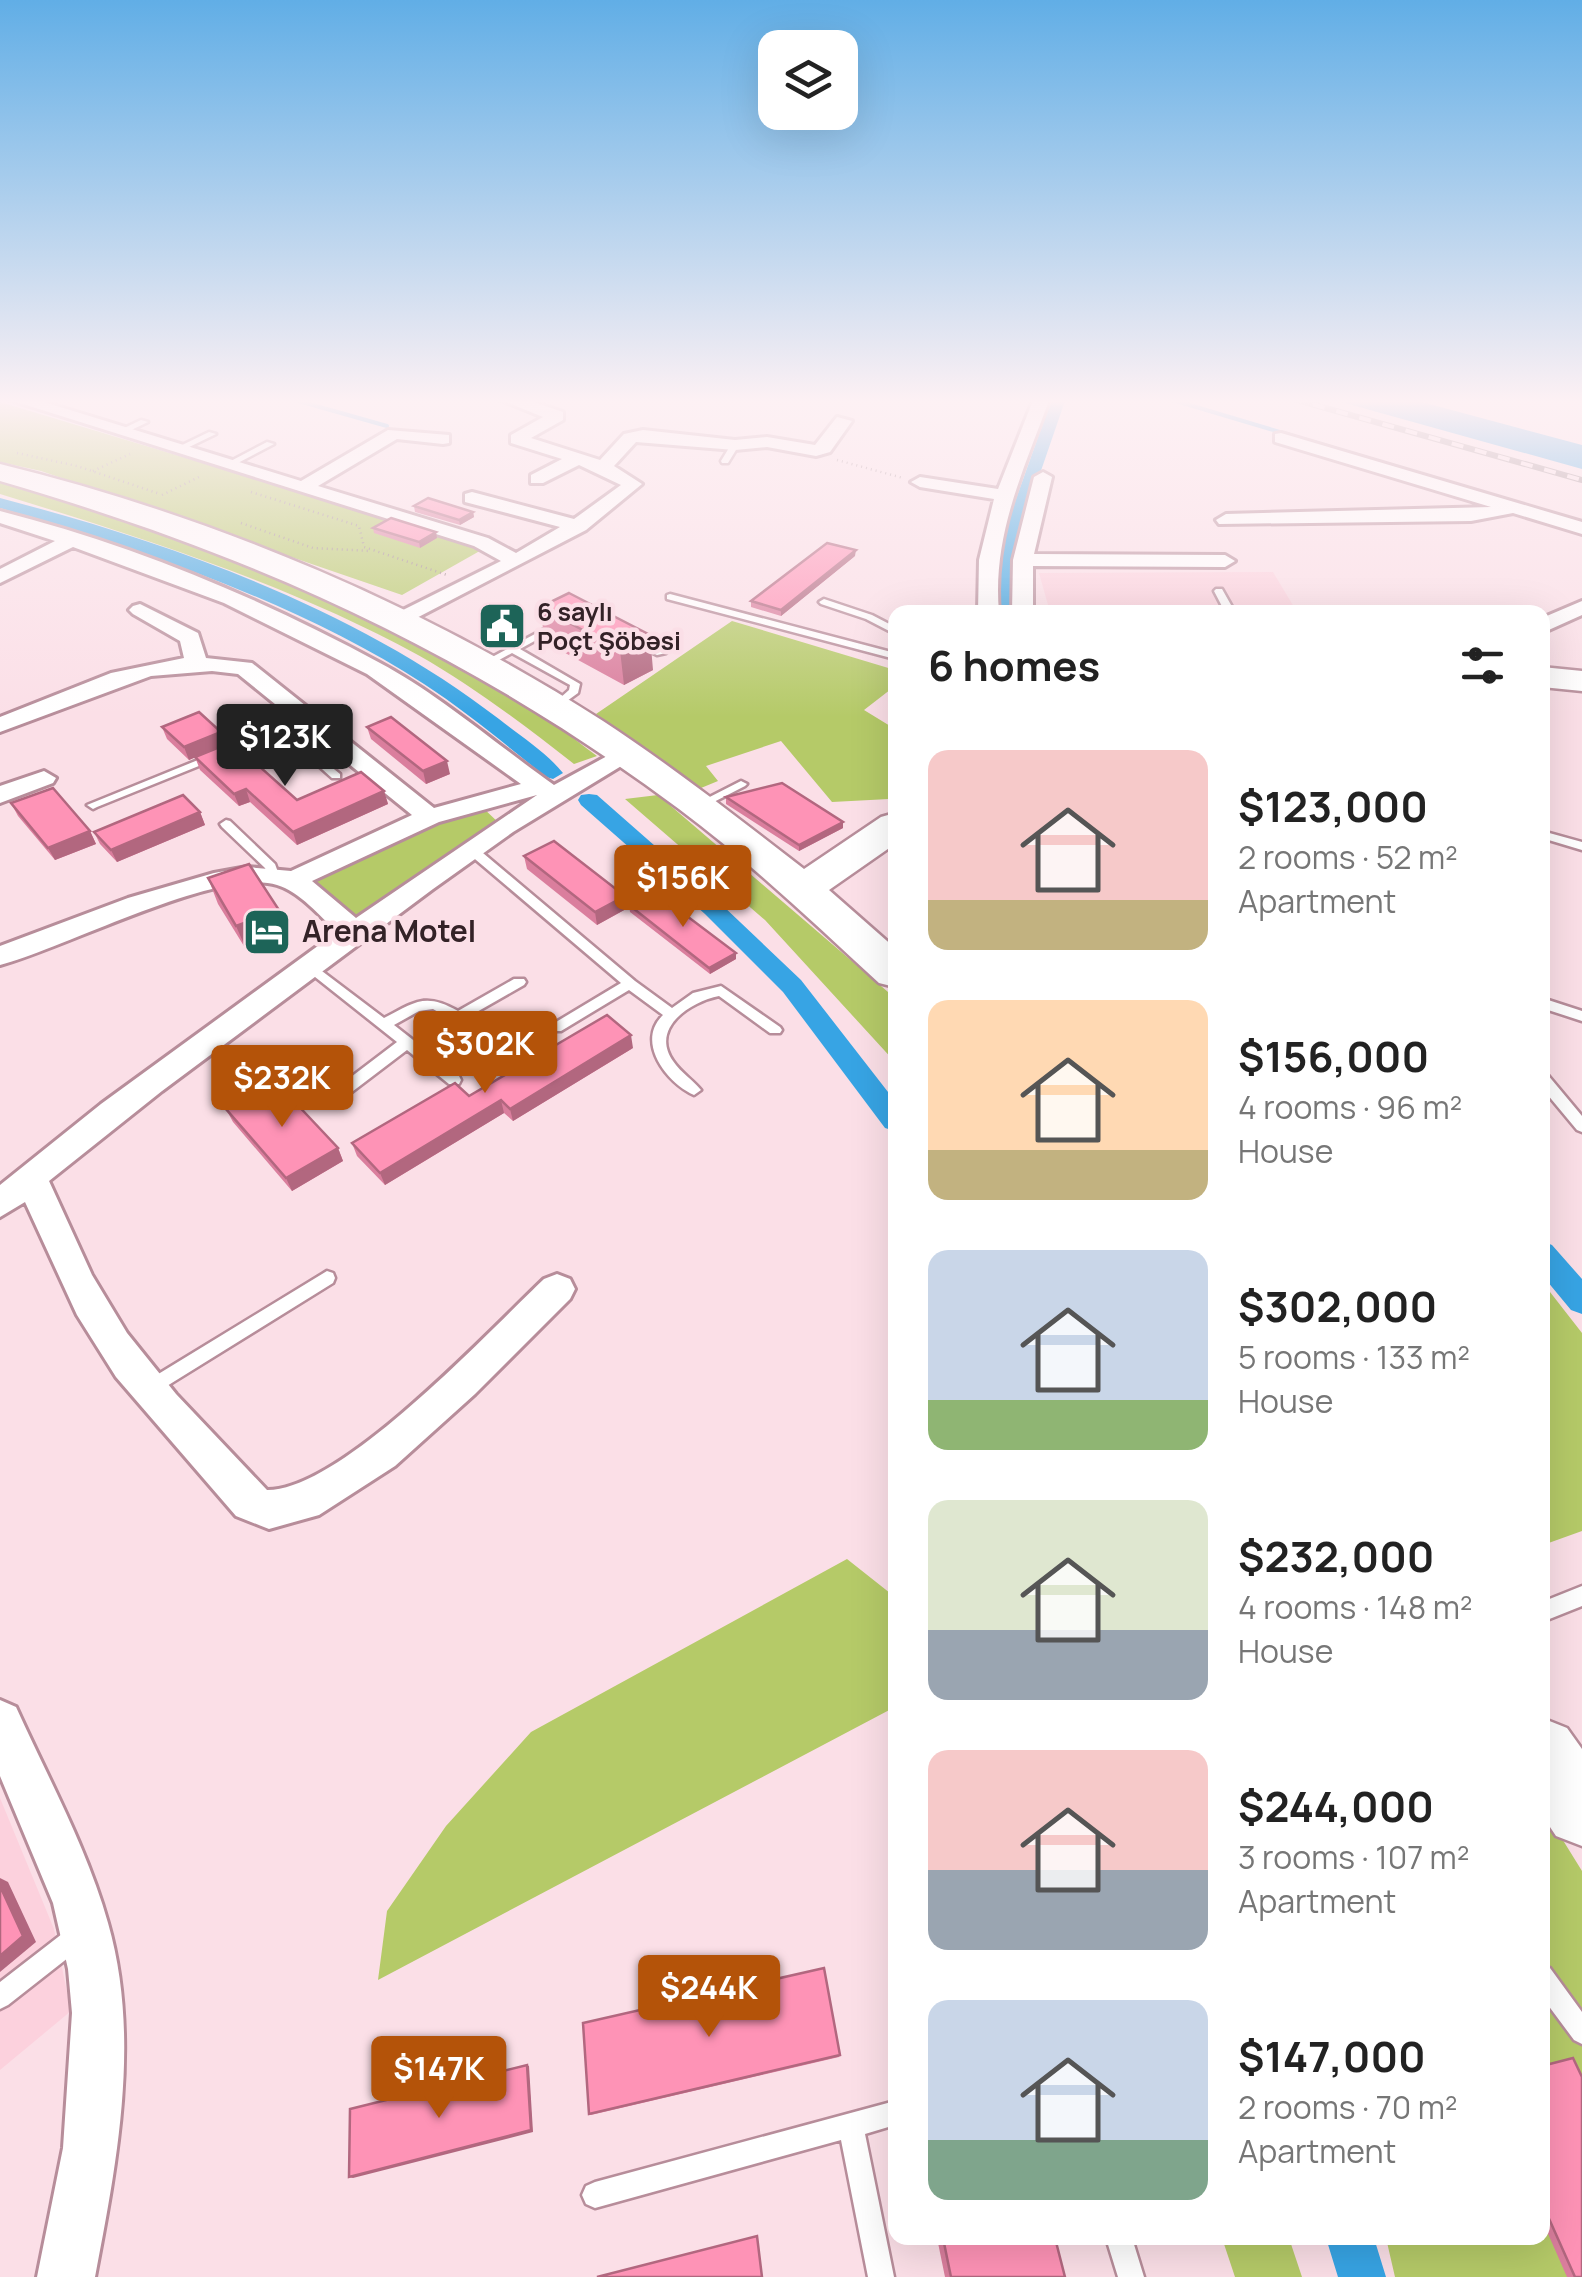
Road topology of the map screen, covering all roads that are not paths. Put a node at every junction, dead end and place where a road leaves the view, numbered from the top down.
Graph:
1 (119, 504) edge
2 (363, 504) edge
3 (496, 504) edge
4 (609, 504) edge
5 (1005, 504) edge
6 (1036, 504) edge
7 (1502, 504) edge
8 (1514, 508) junction
9 (0, 517) edge
10 (1226, 520) dead end
11 (578, 526) junction
12 (1582, 528) edge
13 (74, 540) junction
14 (1023, 560) junction
15 (516, 561) junction
16 (1226, 561) dead end
17 (0, 577) edge
18 (1219, 591) dead end
19 (670, 597) dead end
20 (824, 602) dead end
21 (987, 605) edge
22 (1022, 605) edge
23 (1226, 605) edge
24 (1582, 607) edge
25 (140, 610) dead end
26 (578, 618) edge
27 (403, 619) junction
28 (1550, 623) edge
29 (888, 627) edge
30 (625, 636) edge
31 (661, 652) dead end
32 (888, 654) edge
33 (499, 656) junction
34 (197, 665) junction
35 (1550, 678) edge
36 (1582, 681) edge
37 (309, 718) junction
38 (0, 724) edge
39 (307, 750) dead end
40 (629, 754) junction
41 (355, 756) junction
42 (44, 778) dead end
43 (145, 784) junction
44 (741, 784) dead end
45 (546, 791) junction
46 (0, 795) edge
47 (158, 797) dead end
48 (93, 805) dead end
49 (700, 805) junction
50 (430, 817) junction
51 (226, 824) dead end
52 (888, 830) edge
53 (1550, 836) edge
54 (1582, 846) edge
55 (473, 851) junction
56 (282, 878) junction
57 (800, 888) junction
58 (356, 932) junction
59 (4, 946) edge
60 (310, 966) junction
61 (888, 966) edge
62 (520, 982) dead end
63 (630, 984) junction
64 (1550, 1006) edge
65 (672, 1015) junction
66 (1582, 1016) edge
67 (457, 1017) junction
68 (382, 1025) junction
69 (556, 1028) dead end
70 (775, 1030) dead end
71 (406, 1044) junction
72 (506, 1044) dead end
73 (454, 1080) edge
74 (1550, 1088) edge
75 (694, 1090) dead end
76 (331, 1100) dead end
77 (1582, 1126) edge
78 (31, 1177) junction
79 (0, 1204) edge
80 (327, 1278) dead end
81 (558, 1288) dead end
82 (148, 1389) junction
83 (1582, 1596) edge
84 (1550, 1609) edge
85 (0, 1722) edge
86 (1550, 1764) edge
87 (1582, 1810) edge
88 (86, 1929) junction
89 (1550, 1987) edge
90 (0, 1997) edge
91 (1582, 2032) edge
92 (888, 2114) edge
93 (851, 2125) junction
94 (595, 2195) dead end
95 (1121, 2245) edge
96 (66, 2277) edge
97 (881, 2277) edge
98 (1131, 2277) edge

1 - 27 main road
2 - 15 street
3 - 11 street
4 - 11 street
5 - 21 street
6 - 14 street
7 - 8 street
8 - 10 street
8 - 12 street
9 - 13 street
11 - 15 street
13 - 17 street
13 - 45 street
14 - 16 street
14 - 22 street
15 - 27 street
18 - 23 lane
19 - 32 lane
20 - 29 lane
24 - 28 street
25 - 34 street
26 - 33 lane
27 - 33 main road
30 - 31 lane
33 - 40 main road
34 - 37 street
34 - 38 street
35 - 36 main road
37 - 41 street
37 - 43 lane
39 - 41 lane
40 - 45 street
40 - 49 main road
41 - 50 street
42 - 46 street
43 - 47 lane
43 - 48 lane
44 - 49 lane
45 - 50 street
45 - 55 street
49 - 57 main road
50 - 56 street
51 - 56 lane
52 - 57 main road
53 - 54 lane
55 - 58 street
55 - 63 lane
56 - 58 street
56 - 59 street
57 - 61 main road
58 - 60 street
60 - 68 lane
60 - 78 street
62 - 67 lane
63 - 65 lane
63 - 69 lane
64 - 66 lane
65 - 70 lane
65 - 75 lane
67 - 68 lane
67 - 72 lane
68 - 71 lane
71 - 73 lane
71 - 76 lane
74 - 77 lane
78 - 79 street
78 - 82 street
80 - 82 lane
81 - 82 street
83 - 84 lane
85 - 88 street
86 - 87 main road
88 - 90 lane
88 - 96 street
89 - 91 lane
92 - 93 lane
93 - 94 lane
93 - 97 lane
95 - 98 lane

